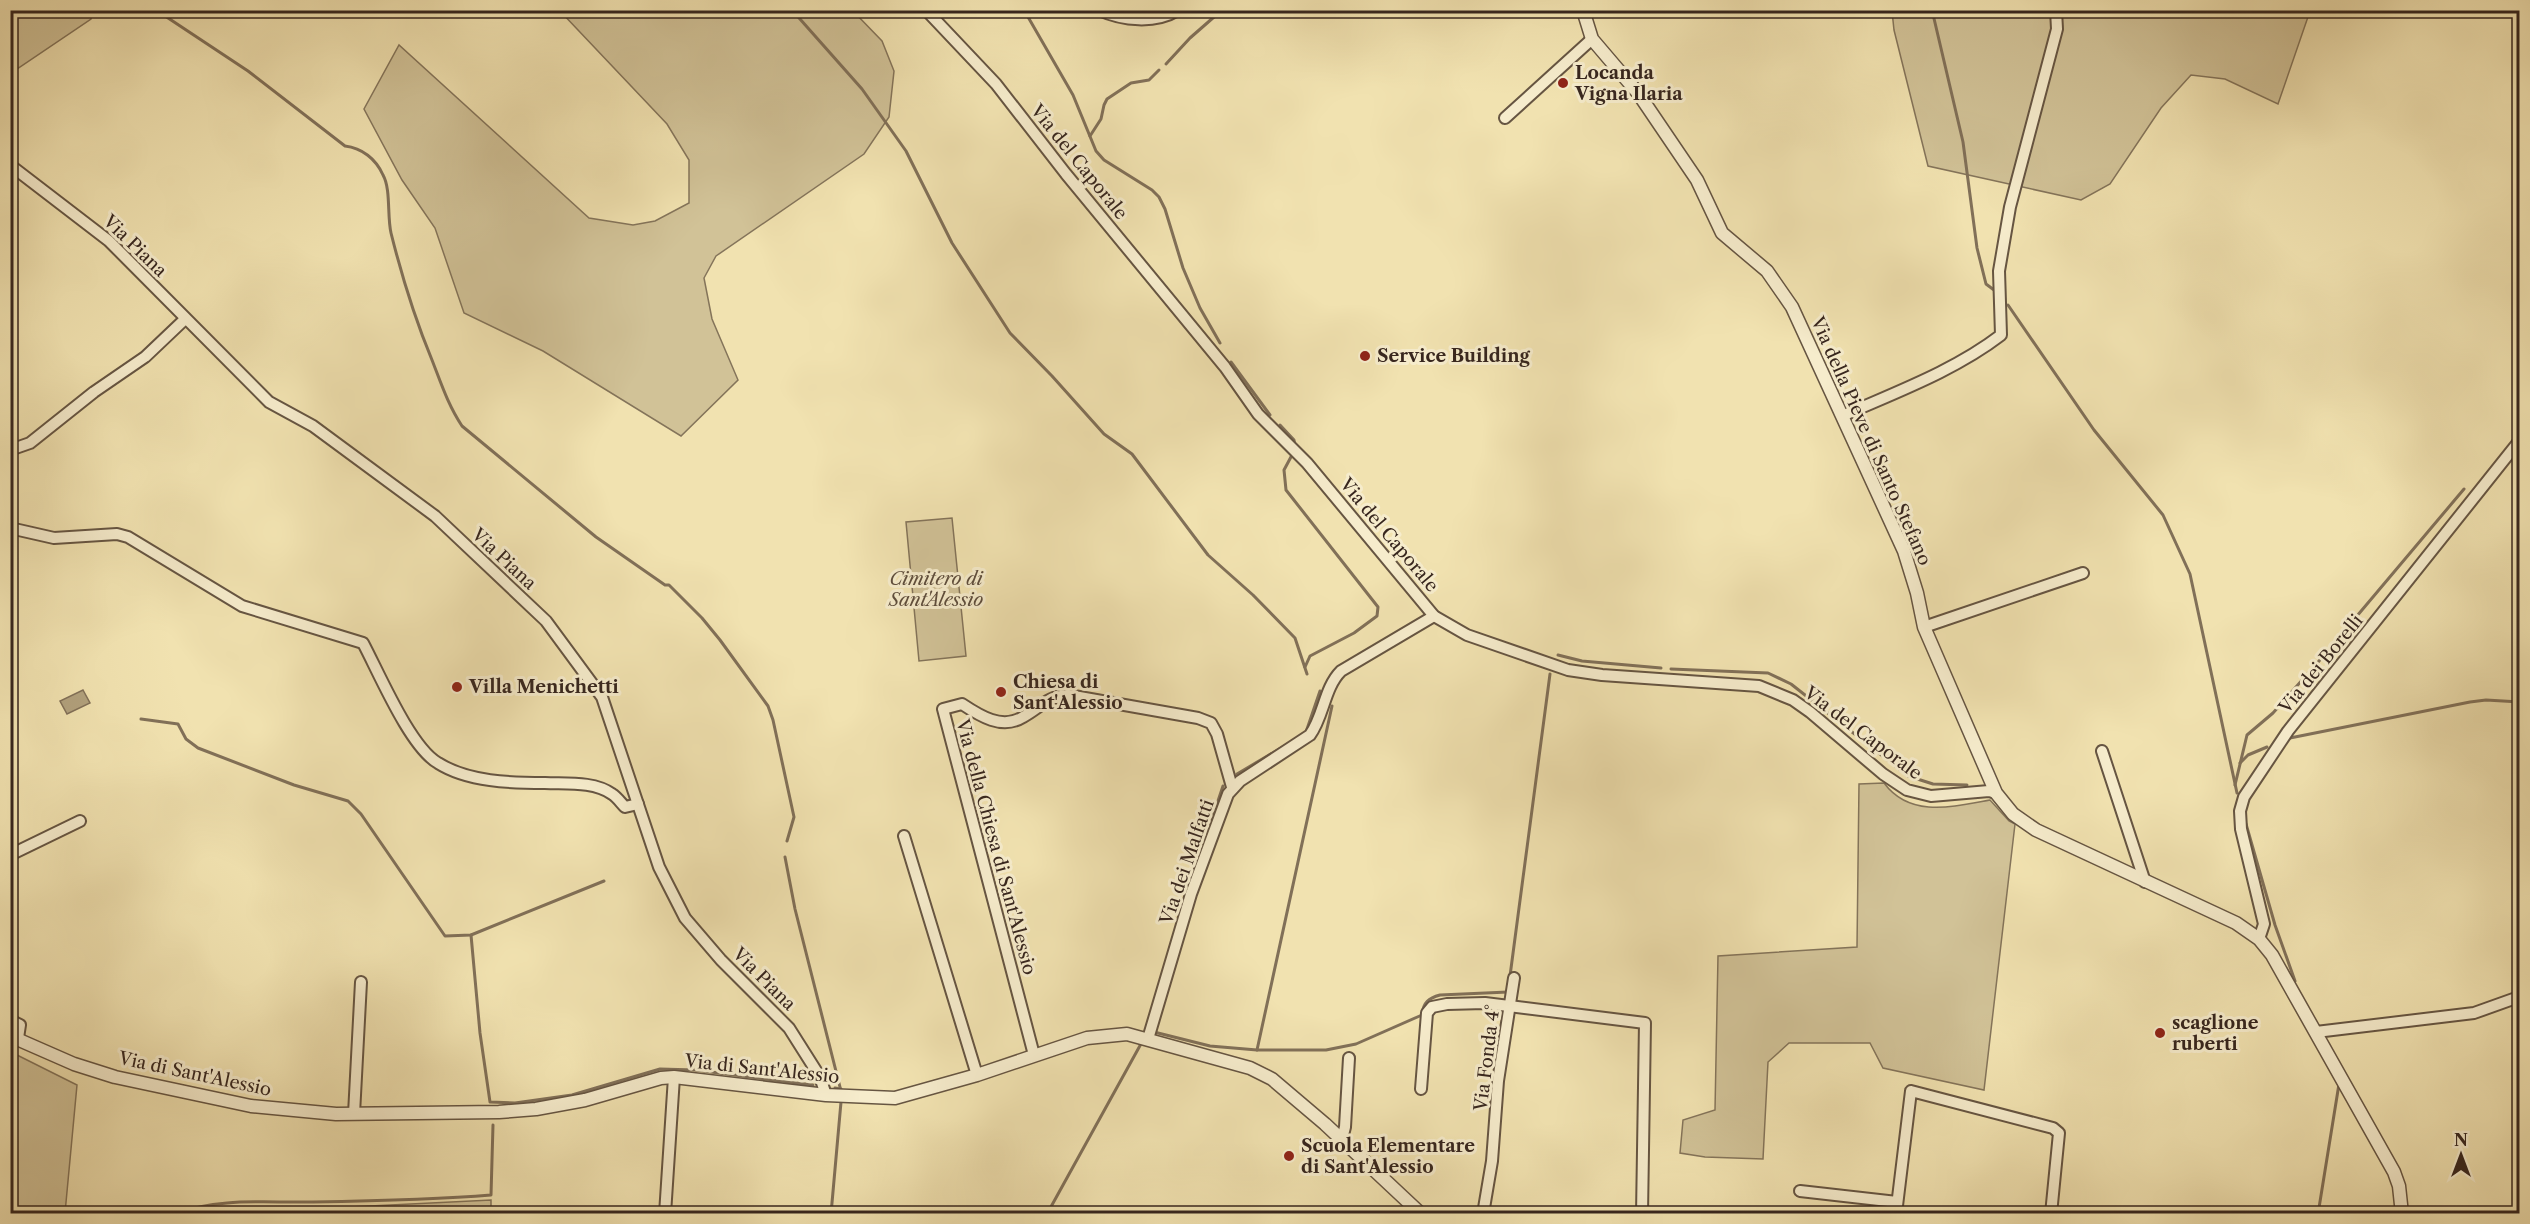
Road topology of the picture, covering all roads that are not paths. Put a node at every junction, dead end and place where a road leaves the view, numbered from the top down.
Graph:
1 (926, 10) edge
2 (1099, 10) edge
3 (1178, 10) edge
4 (1583, 10) edge
5 (2056, 10) edge
6 (1592, 39) junction
7 (1505, 118) dead end
8 (10, 165) edge
9 (185, 319) junction
10 (1842, 416) junction
11 (2520, 440) edge
12 (11, 451) edge
13 (10, 528) edge
14 (2082, 573) dead end
15 (1434, 616) junction
16 (1924, 627) junction
17 (2102, 751) dead end
18 (1232, 787) junction
19 (1996, 793) junction
20 (639, 804) junction
21 (80, 821) dead end
22 (904, 836) dead end
23 (10, 855) edge
24 (2145, 882) junction
25 (2259, 939) junction
26 (1514, 978) dead end
27 (361, 982) dead end
28 (2520, 994) edge
29 (1509, 1008) junction
30 (10, 1020) edge
31 (2316, 1032) junction
32 (1148, 1034) junction
33 (14, 1037) edge
34 (1034, 1054) junction
35 (1349, 1058) dead end
36 (977, 1075) junction
37 (674, 1077) junction
38 (1421, 1089) dead end
39 (826, 1095) junction
40 (354, 1113) junction
41 (1342, 1139) junction
42 (1800, 1191) dead end
43 (1897, 1208) edge
44 (665, 1214) edge
45 (1421, 1214) edge
46 (1483, 1214) edge
47 (1641, 1214) edge
48 (2051, 1214) edge
49 (2402, 1214) edge

1 - 15 street, Via del Caporale
2 - 3 street
4 - 6 street, Via della Pieve di Santo Stefano
5 - 10 street
6 - 7 street
6 - 10 street, Via della Pieve di Santo Stefano
8 - 9 street, Via Piana
9 - 12 street
9 - 20 street, Via Piana
10 - 16 street, Via della Pieve di Santo Stefano
11 - 25 street, Via dei Borelli
13 - 20 street
14 - 16 street
15 - 18 street, Via dei Malfatti
15 - 19 street, Via del Caporale
16 - 19 street, Via della Pieve di Santo Stefano
17 - 24 street
18 - 32 street, Via dei Malfatti
18 - 34 street, Via della Chiesa di Sant'Alessio
19 - 24 street, Via della Pieve di Santo Stefano
20 - 39 street, Via Piana
21 - 23 street
22 - 36 street
24 - 25 street, Via della Pieve di Santo Stefano
25 - 31 street, Via della Pieve di Santo Stefano
26 - 29 street, Via Fonda 4°
27 - 40 street
28 - 31 street
29 - 38 street
29 - 46 street, Via Fonda 4°
29 - 47 street
30 - 33 street
31 - 49 street, Via della Pieve di Santo Stefano
32 - 34 street, Via di Sant'Alessio
32 - 41 street, Via di Sant'Alessio
33 - 40 street, Via di Sant'Alessio
34 - 36 street, Via di Sant'Alessio
35 - 41 street
36 - 39 street, Via di Sant'Alessio
37 - 39 street, Via di Sant'Alessio
37 - 40 street, Via di Sant'Alessio
37 - 44 street
41 - 45 street, Via di Sant'Alessio
42 - 43 street
43 - 48 street

